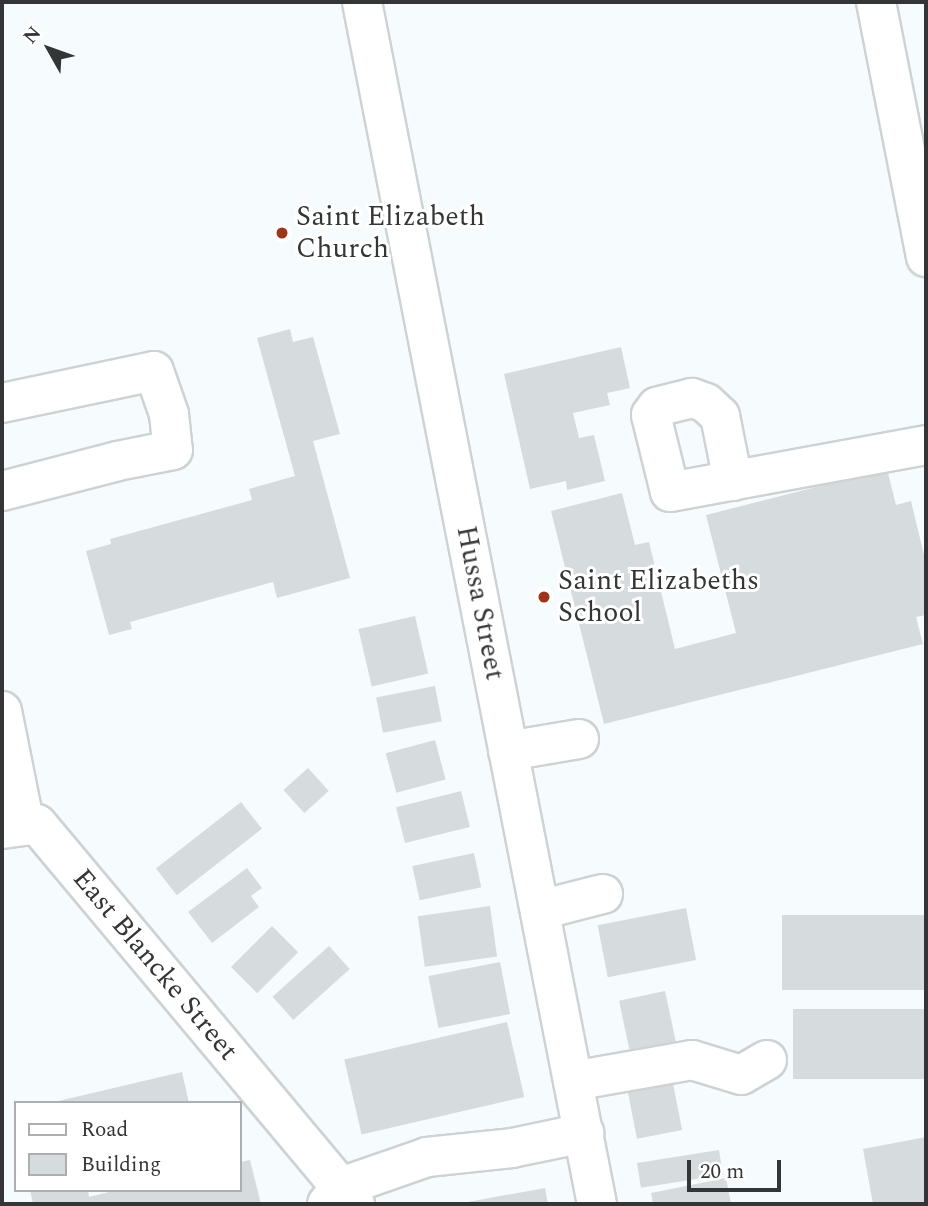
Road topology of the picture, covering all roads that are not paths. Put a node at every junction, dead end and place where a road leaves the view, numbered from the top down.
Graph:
1 (362, 2) edge
2 (876, 2) edge
3 (926, 257) edge
4 (2, 403) edge
5 (926, 445) edge
6 (733, 481) dead end
7 (2, 491) edge
8 (2, 711) edge
9 (579, 738) dead end
10 (508, 751) junction
11 (13, 827) edge
12 (603, 894) dead end
13 (540, 910) junction
14 (767, 1060) dead end
15 (573, 1081) junction
16 (584, 1133) junction
17 (341, 1199) edge
18 (597, 1204) edge

1 - 10 street, Hussa Street
2 - 3 street
4 - 7 street
5 - 6 street
8 - 11 street, East Blancke Street
9 - 10 street
10 - 13 street, Hussa Street
11 - 17 street, East Blancke Street
12 - 13 street
13 - 15 street, Hussa Street
14 - 15 street
15 - 16 street, Hussa Street
16 - 17 street
16 - 18 street, Hussa Street

